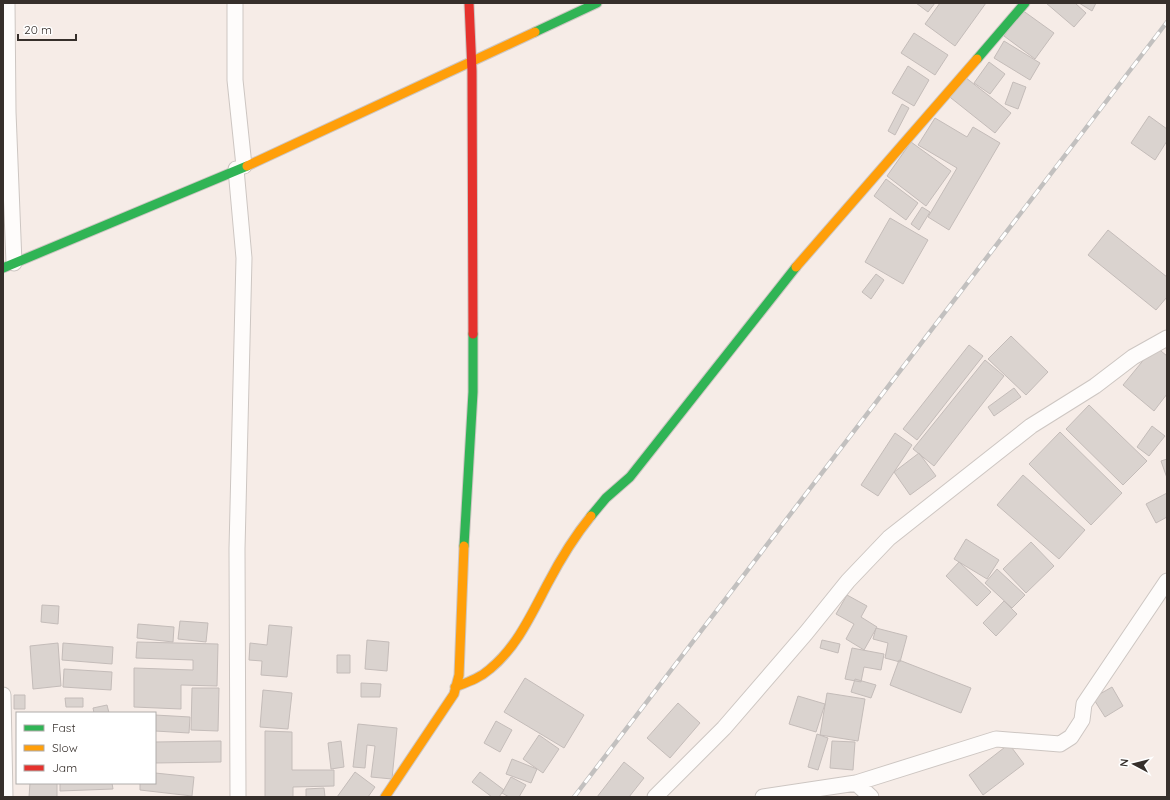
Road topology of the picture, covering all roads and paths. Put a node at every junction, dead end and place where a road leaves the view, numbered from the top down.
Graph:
1 (7, 3) edge
2 (235, 3) edge
3 (469, 3) edge
4 (597, 3) edge
5 (1025, 3) edge
6 (471, 62) junction
7 (240, 168) junction
8 (9, 266) edge
9 (1167, 338) edge
10 (1167, 581) edge
11 (455, 688) junction
12 (3, 695) edge
13 (856, 782) junction
14 (5, 797) edge
15 (238, 797) edge
16 (385, 797) edge
17 (655, 797) edge
18 (763, 797) edge
19 (870, 797) edge

1 - 8 street
2 - 7 street
3 - 6 street
4 - 6 street
5 - 11 street
6 - 7 street
6 - 11 street
7 - 8 street
7 - 15 street
9 - 17 street
10 - 13 street
11 - 16 street
12 - 14 street
13 - 18 street
13 - 19 street

